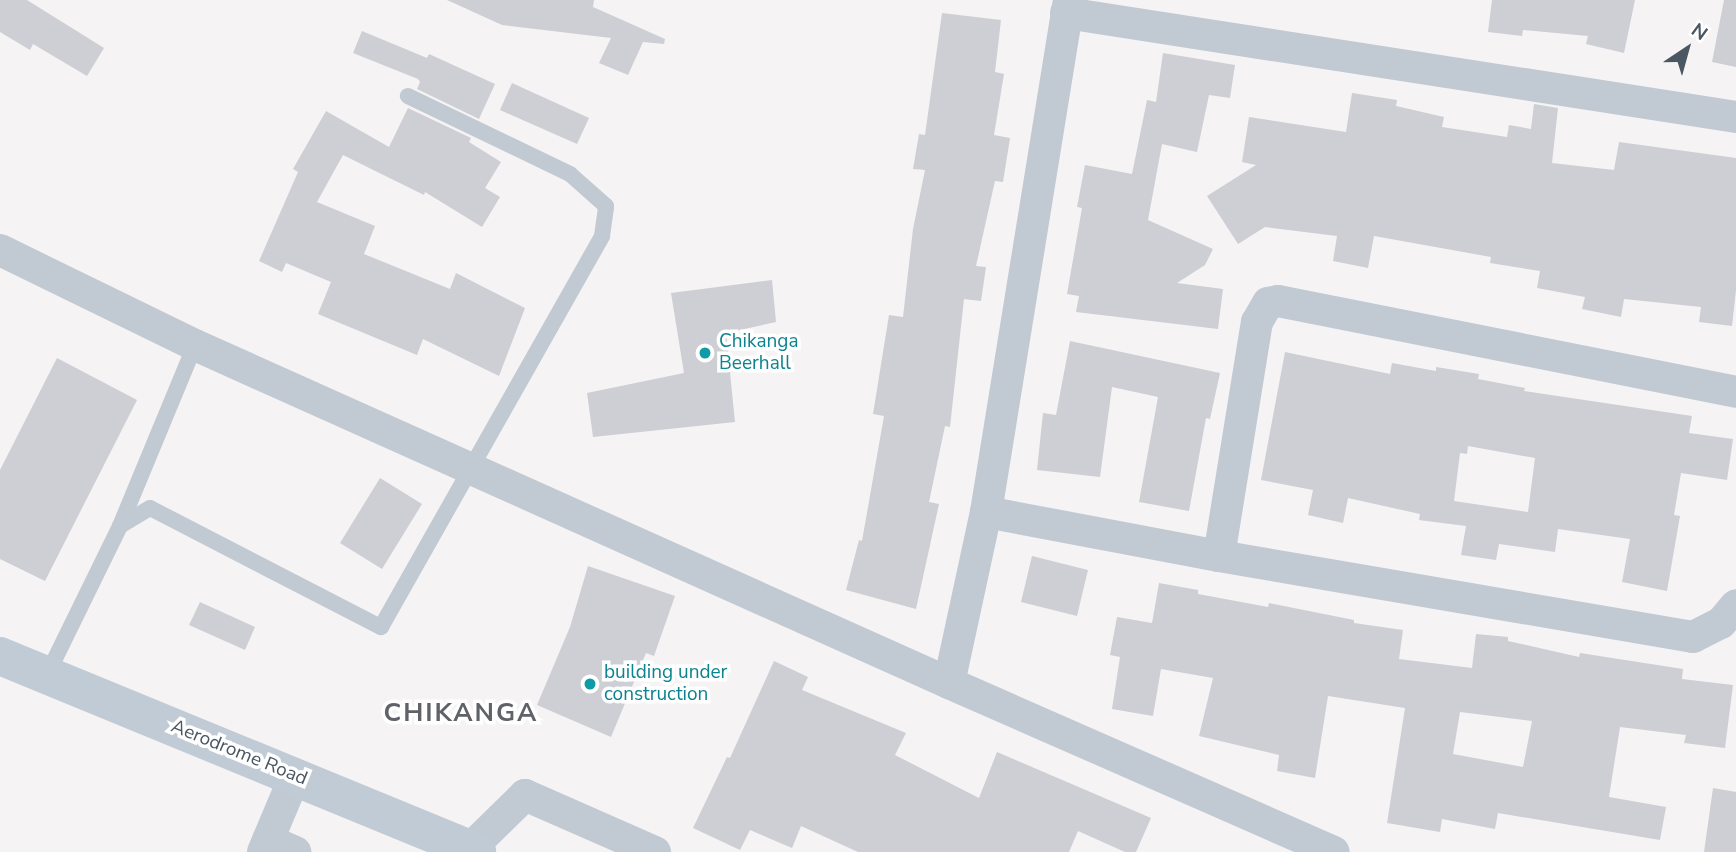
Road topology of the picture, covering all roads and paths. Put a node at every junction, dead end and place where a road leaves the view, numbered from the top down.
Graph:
1 (1067, 7) edge
2 (408, 96) dead end
3 (1736, 117) edge
4 (0, 250) edge
5 (195, 345) junction
6 (1736, 392) edge
7 (468, 469) junction
8 (986, 513) junction
9 (120, 526) junction
10 (1219, 556) junction
11 (1736, 604) edge
12 (0, 656) edge
13 (47, 675) junction
14 (949, 683) junction
15 (295, 776) junction
16 (275, 848) edge
17 (473, 850) edge
18 (655, 852) edge
19 (1334, 852) edge

1 - 3 street
1 - 8 street
2 - 7 lane
4 - 5 street
5 - 7 street
5 - 9 lane
6 - 10 street
7 - 9 lane
7 - 14 street
8 - 10 street
8 - 14 street
9 - 13 lane
10 - 11 street
12 - 13 street, Aerodrome Road
13 - 15 street, Aerodrome Road
14 - 19 street
15 - 16 street
15 - 17 street, Aerodrome Road
17 - 18 street

